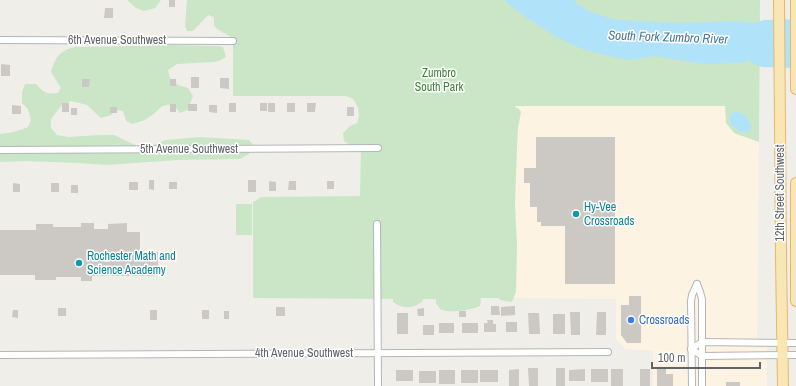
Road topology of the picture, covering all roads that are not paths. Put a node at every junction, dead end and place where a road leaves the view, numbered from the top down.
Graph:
1 (780, 0) edge
2 (796, 0) edge
3 (0, 40) edge
4 (234, 41) dead end
5 (796, 89) edge
6 (378, 148) dead end
7 (0, 150) edge
8 (796, 183) edge
9 (377, 224) dead end
10 (796, 301) edge
11 (702, 342) junction
12 (782, 343) junction
13 (796, 343) edge
14 (691, 349) junction
15 (378, 352) junction
16 (608, 352) dead end
17 (0, 355) edge
18 (796, 355) edge
19 (702, 356) junction
20 (782, 356) junction
21 (378, 386) edge
22 (692, 386) edge
23 (702, 386) edge
24 (783, 386) edge

1 - 12 main road, 12th Street Southwest
2 - 5 main road
3 - 4 street, 6th Avenue Southwest
6 - 7 street, 5th Avenue Southwest
8 - 10 main road, 12th Street Southwest
9 - 15 street
11 - 12 street
11 - 14 street
11 - 14 street
11 - 19 street
12 - 13 street
12 - 20 main road, 12th Street Southwest
14 - 19 street
14 - 22 street
15 - 16 street, 4th Avenue Southwest
15 - 17 street, 4th Avenue Southwest
15 - 21 street
18 - 20 street
19 - 20 street
19 - 23 street
20 - 24 main road, 12th Street Southwest

